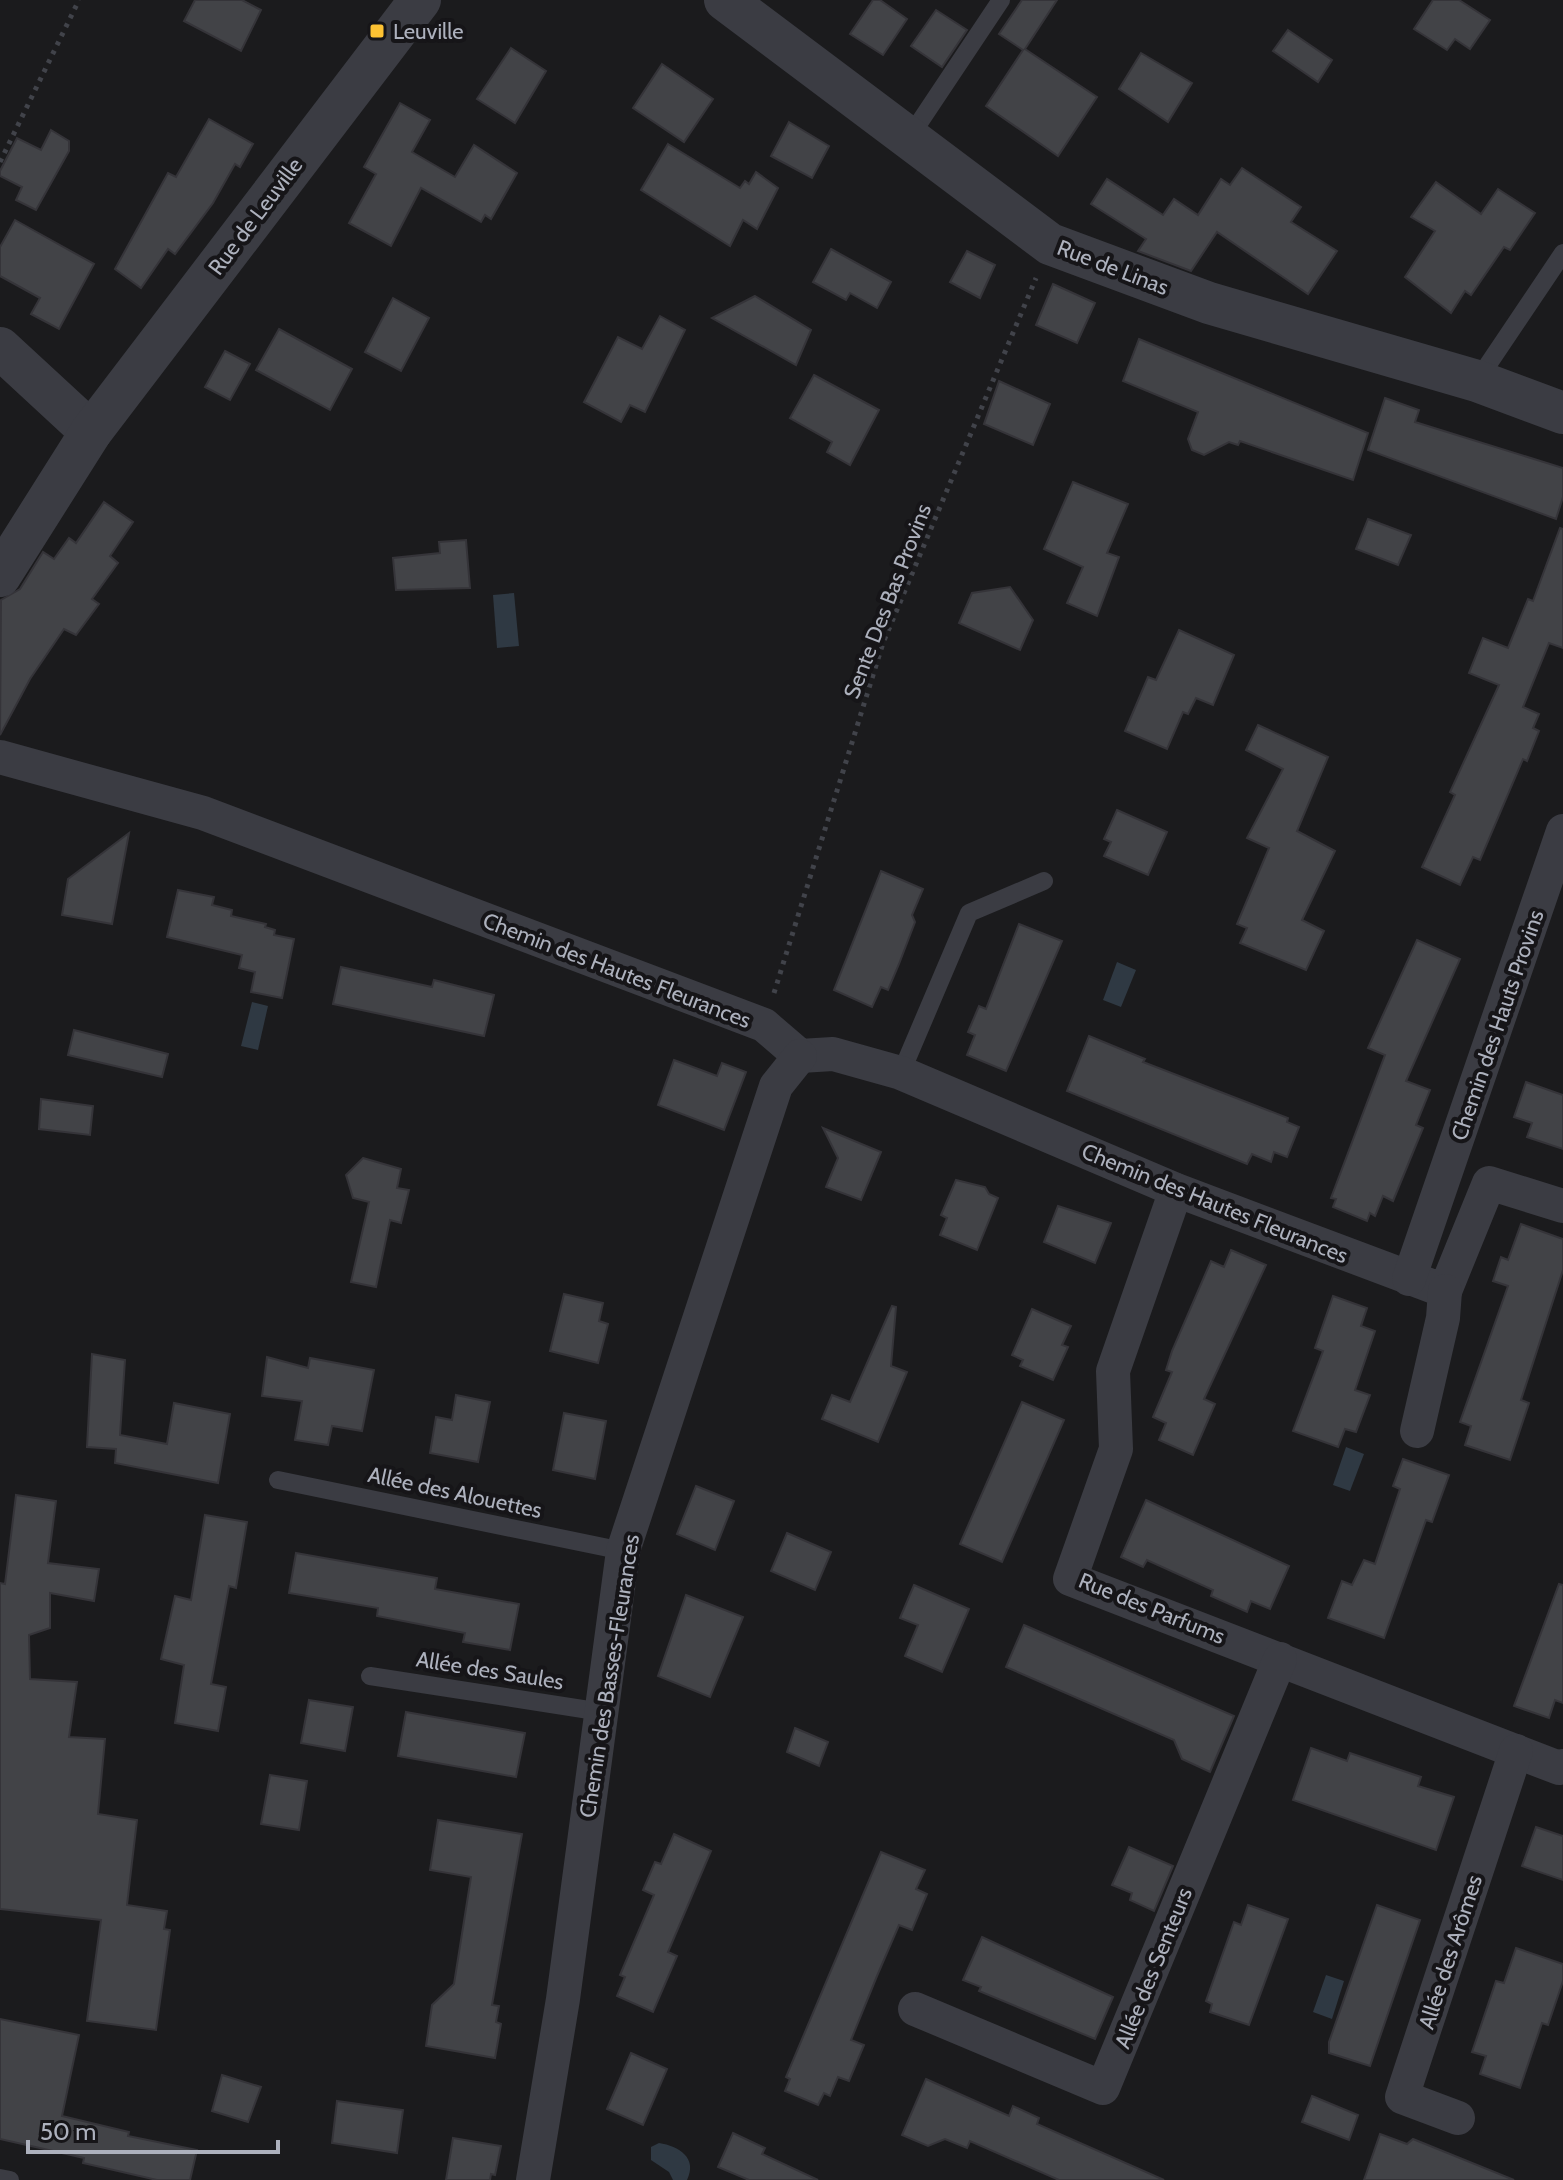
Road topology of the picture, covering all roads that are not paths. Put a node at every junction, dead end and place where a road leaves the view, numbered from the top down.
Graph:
1 (420, 0) edge
2 (725, 0) edge
3 (1001, 0) edge
4 (909, 138) junction
5 (1563, 253) edge
6 (0, 348) edge
7 (1477, 381) junction
8 (1563, 413) edge
9 (91, 432) junction
10 (0, 576) edge
11 (0, 757) edge
12 (1563, 831) edge
13 (1044, 881) dead end
14 (800, 1056) junction
15 (901, 1073) junction
16 (1447, 1173) junction
17 (1489, 1183) junction
18 (1176, 1190) junction
19 (1563, 1206) edge
20 (1409, 1279) junction
21 (1445, 1291) junction
22 (1417, 1431) dead end
23 (278, 1480) dead end
24 (623, 1551) junction
25 (1280, 1659) junction
26 (370, 1676) dead end
27 (602, 1712) junction
28 (1516, 1751) junction
29 (1563, 1766) edge
30 (915, 2009) dead end
31 (1458, 2118) dead end
32 (0, 2178) edge
33 (10, 2180) edge
34 (533, 2180) edge

1 - 9 street, Rue de Leuville
2 - 4 street, Rue de Linas
3 - 4 lane
4 - 7 street, Rue de Linas
5 - 7 lane
6 - 9 street
7 - 8 street, Rue de Linas
9 - 10 street, Rue de Leuville
11 - 14 street, Chemin des Hautes Fleurances
12 - 16 street, Chemin des Hauts Provins
13 - 15 lane
14 - 15 street, Chemin des Hautes Fleurances
14 - 24 street, Chemin des Basses-Fleurances
15 - 18 street, Chemin des Hautes Fleurances
16 - 17 street
16 - 20 street, Chemin des Hauts Provins
17 - 19 street
17 - 21 street
18 - 20 street, Chemin des Hautes Fleurances
18 - 25 street, Rue des Parfums
20 - 21 street, Chemin des Hautes Fleurances
21 - 22 street
23 - 24 lane, Allée des Alouettes
24 - 27 street, Chemin des Basses-Fleurances
25 - 28 street, Rue des Parfums
25 - 30 street, Allée des Senteurs
26 - 27 lane, Allée des Saules
27 - 34 street, Chemin des Basses-Fleurances
28 - 29 street, Rue des Parfums
28 - 31 street, Allée des Arômes
32 - 33 lane

